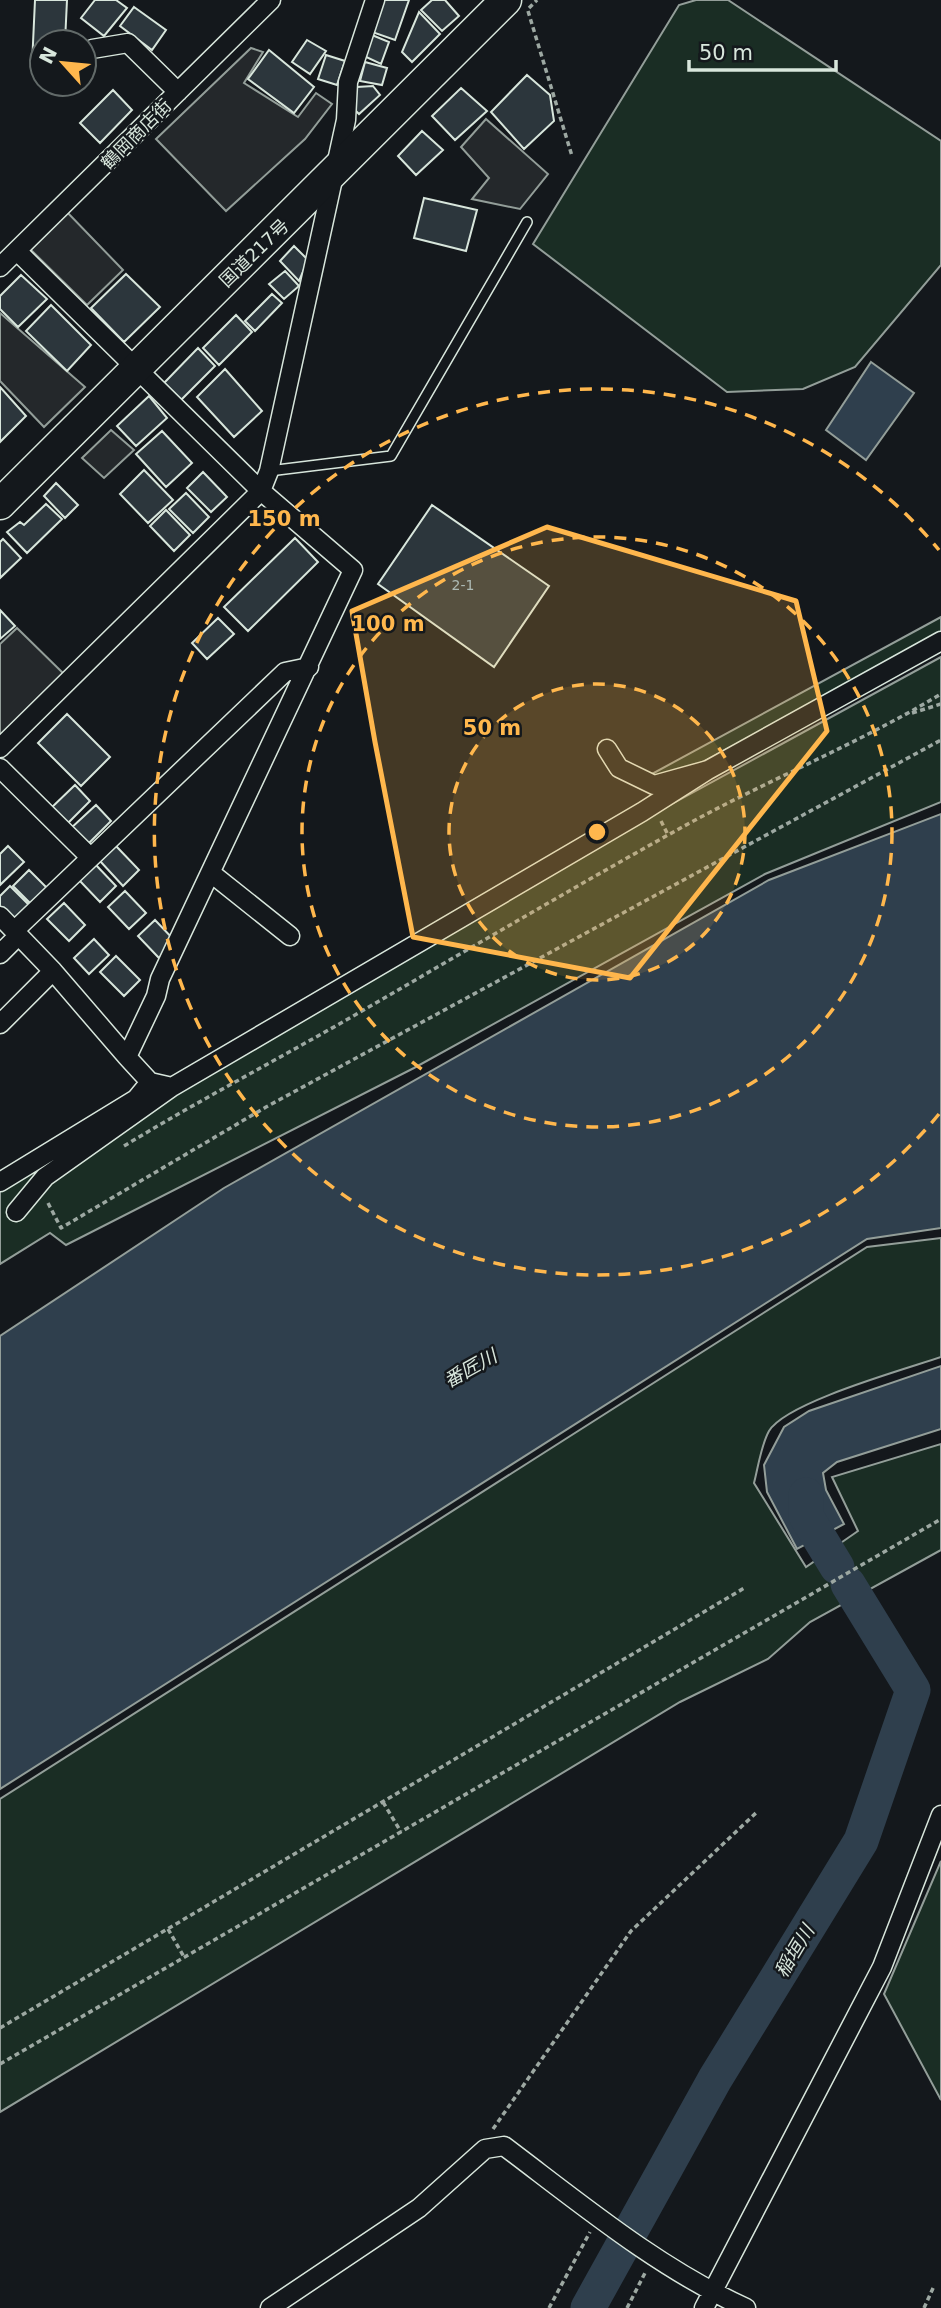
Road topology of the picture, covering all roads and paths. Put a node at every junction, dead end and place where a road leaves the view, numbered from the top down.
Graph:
1 (271, 0) edge
2 (375, 0) edge
3 (517, 5) edge
4 (98, 48) edge
5 (178, 92) junction
6 (572, 156) dead end
7 (333, 176) junction
8 (527, 222) dead end
9 (17, 251) junction
10 (0, 267) edge
11 (135, 369) junction
12 (269, 471) junction
13 (261, 491) junction
14 (0, 504) edge
15 (941, 640) edge
16 (309, 667) junction
17 (941, 694) edge
18 (941, 704) edge
19 (907, 715) junction
20 (941, 740) edge
21 (0, 748) edge
22 (607, 749) dead end
23 (0, 768) edge
24 (708, 771) junction
25 (90, 857) junction
26 (211, 873) junction
27 (0, 916) edge
28 (16, 934) junction
29 (290, 936) dead end
30 (0, 954) edge
31 (53, 971) junction
32 (0, 1024) edge
33 (127, 1057) junction
34 (150, 1082) junction
35 (172, 1087) junction
36 (115, 1152) dead end
37 (0, 1182) edge
38 (16, 1212) joint
39 (941, 1519) edge
40 (746, 1587) dead end
41 (383, 1802) junction
42 (758, 1811) dead end
43 (941, 1815) edge
44 (401, 1832) junction
45 (168, 1929) junction
46 (184, 1957) junction
47 (0, 2028) edge
48 (0, 2064) edge
49 (495, 2147) junction
50 (598, 2218) junction
51 (654, 2255) junction
52 (934, 2286) dead end
53 (707, 2300) edge
54 (270, 2308) edge
55 (549, 2308) edge
56 (627, 2308) edge
57 (746, 2308) edge
58 (924, 2308) edge

1 - 5 street, 鶴岡商店街
2 - 7 street
3 - 6 path
3 - 7 highway, 国道217号
4 - 5 street
5 - 9 street, 鶴岡商店街
7 - 11 highway, 国道217号
7 - 12 street
8 - 12 lane
9 - 10 street, 鶴岡商店街
9 - 11 street
11 - 13 street
11 - 14 highway, 国道217号
12 - 13 street
13 - 16 street
13 - 21 street
15 - 24 street
16 - 25 street
16 - 26 street
17 - 19 path
18 - 19 path
19 - 36 path
20 - 38 path
22 - 24 street
23 - 25 street
24 - 35 street
25 - 28 street
26 - 29 street
26 - 33 street
27 - 28 street
28 - 30 street
28 - 31 street
31 - 32 street
31 - 33 street
33 - 34 street
34 - 35 street
34 - 37 street
35 - 38 street
39 - 44 path
40 - 41 path
41 - 44 path
41 - 45 path
42 - 49 path
43 - 53 street
44 - 46 path
45 - 46 path
45 - 47 path
46 - 48 path
49 - 50 street
49 - 54 street
50 - 51 street
50 - 55 path
51 - 53 street
51 - 56 path
52 - 58 path
53 - 57 street

